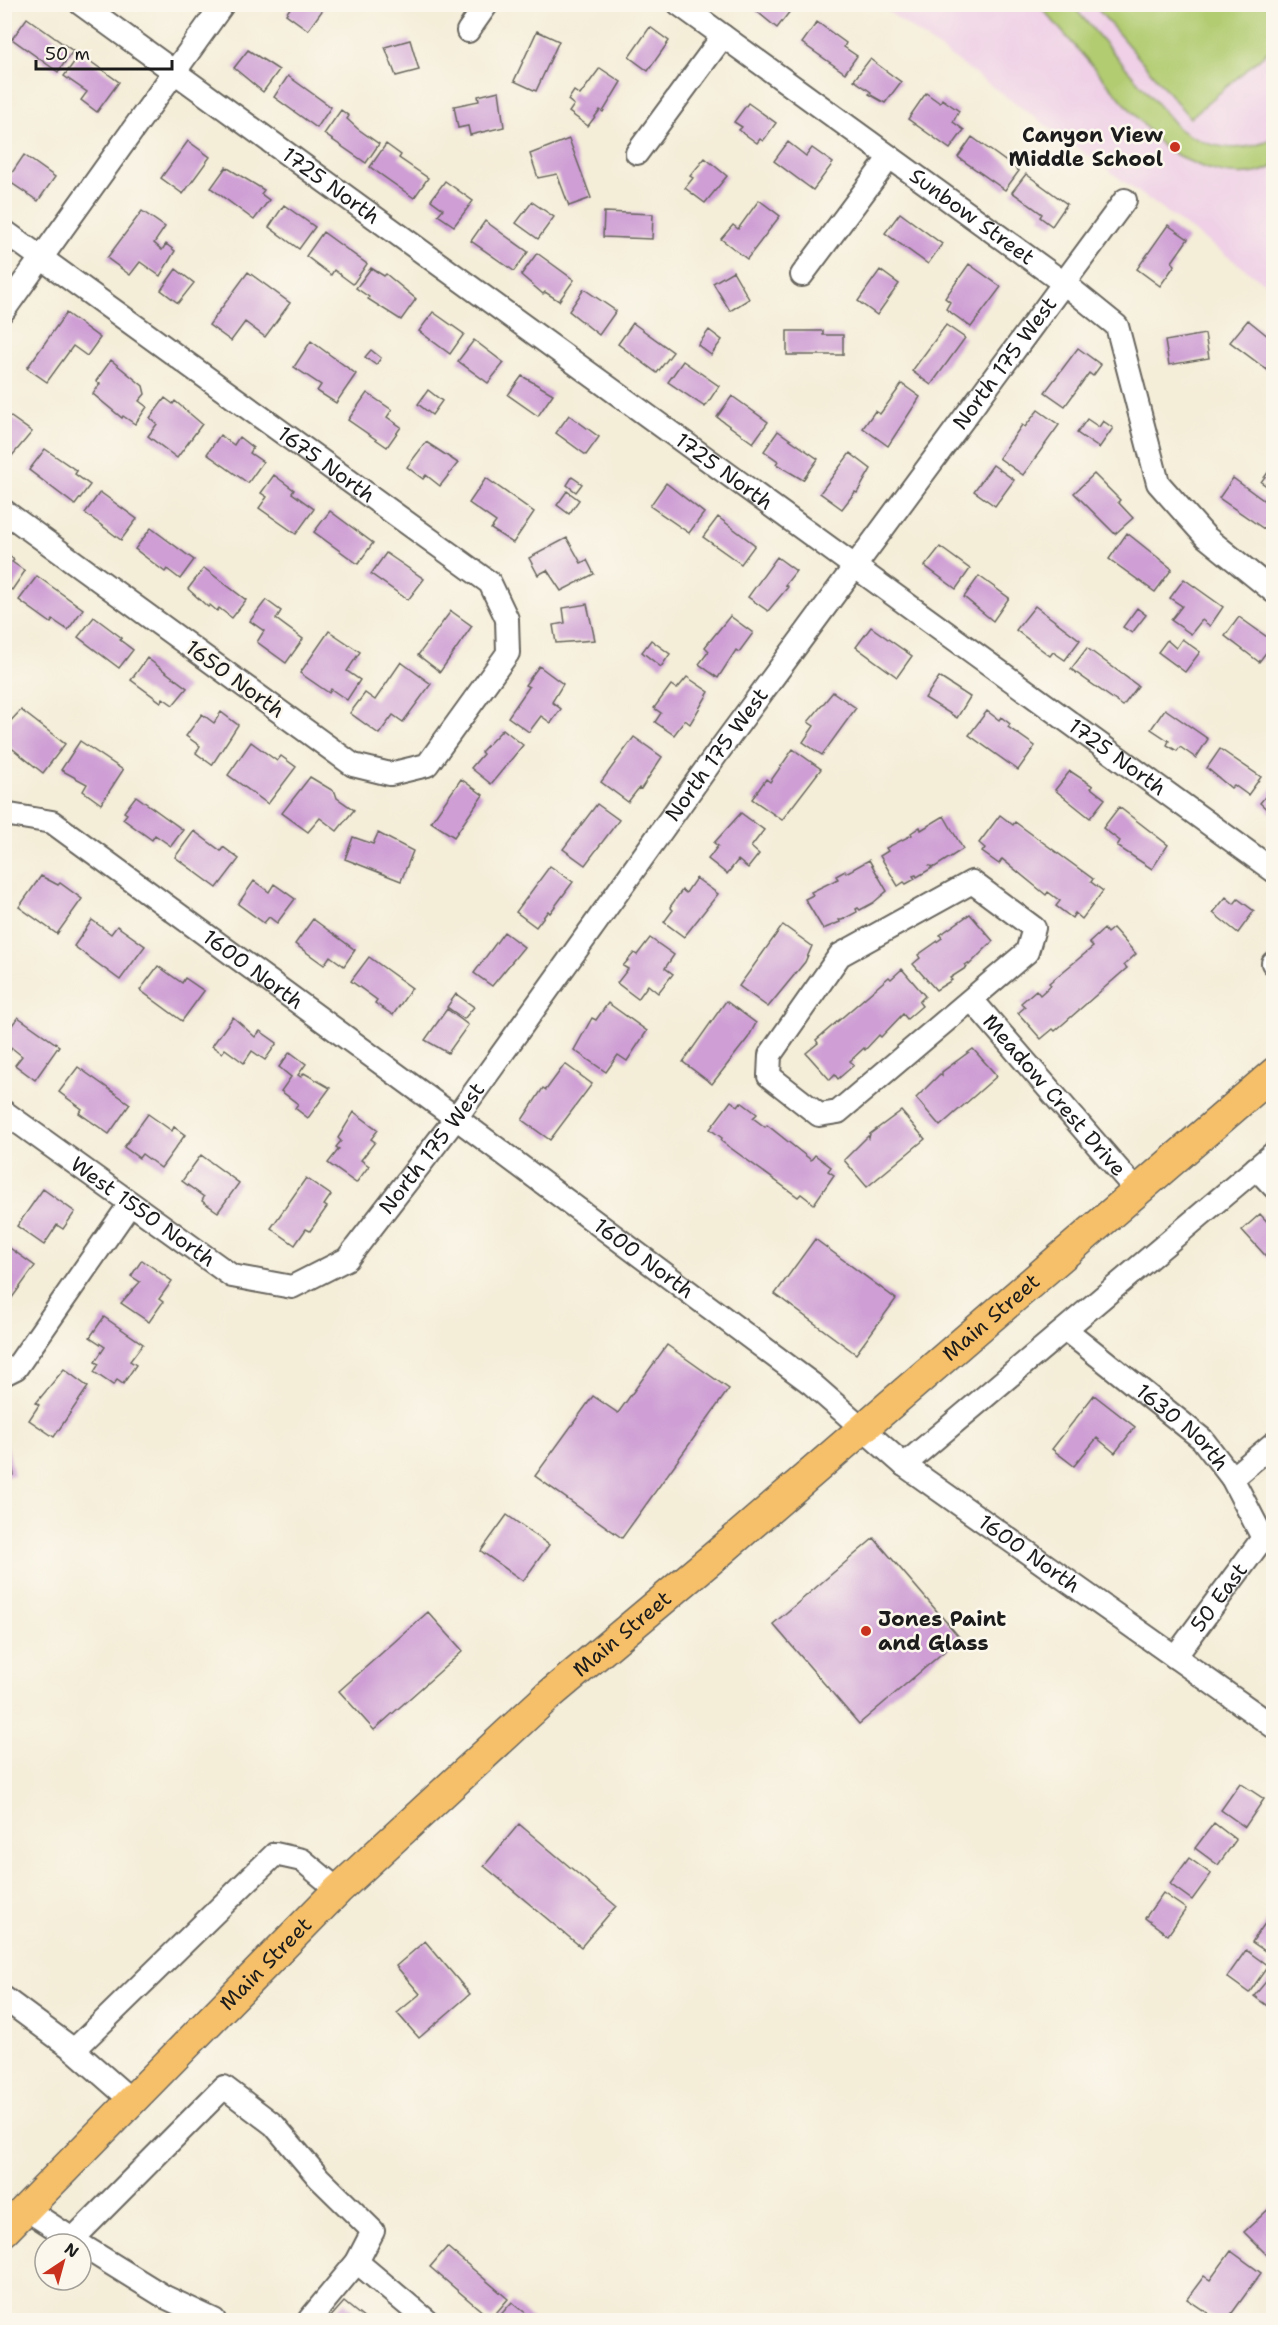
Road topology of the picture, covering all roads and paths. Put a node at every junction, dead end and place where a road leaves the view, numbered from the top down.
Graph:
1 (81, 4) edge
2 (222, 4) edge
3 (488, 4) edge
4 (679, 4) edge
5 (468, 32) dead end
6 (723, 36) junction
7 (172, 72) junction
8 (636, 153) dead end
9 (890, 157) junction
10 (1125, 200) dead end
11 (4, 231) edge
12 (42, 257) junction
13 (802, 275) dead end
14 (1065, 284) junction
15 (4, 310) edge
16 (4, 511) edge
17 (856, 565) junction
18 (1274, 592) edge
19 (465, 714) joint
20 (4, 814) edge
21 (1274, 871) edge
22 (972, 1000) junction
23 (1274, 1073) edge
24 (4, 1112) edge
25 (456, 1118) junction
26 (1274, 1153) edge
27 (1256, 1168) junction
28 (1274, 1187) edge
29 (1137, 1191) junction
30 (130, 1204) junction
31 (292, 1287) joint
32 (1066, 1330) junction
33 (4, 1374) edge
34 (863, 1427) junction
35 (1274, 1443) edge
36 (904, 1465) junction
37 (1232, 1478) junction
38 (1268, 1541) edge
39 (1175, 1657) junction
40 (1274, 1727) edge
41 (338, 1890) junction
42 (4, 1998) edge
43 (74, 2050) junction
44 (130, 2100) junction
45 (26, 2209) junction
46 (4, 2231) edge
47 (61, 2232) edge
48 (88, 2232) edge
49 (93, 2252) edge
50 (357, 2262) junction
51 (214, 2320) edge
52 (309, 2320) edge
53 (426, 2320) edge

1 - 7 street, 1725 North
2 - 7 street
3 - 5 street
4 - 6 street, Sunbow Street
6 - 8 street
6 - 9 street, Sunbow Street
7 - 12 street
7 - 17 street, 1725 North
9 - 13 street
9 - 14 street, Sunbow Street
10 - 14 street, North 175 West
11 - 12 street, 1675 North
12 - 15 street
12 - 19 street, 1675 North
14 - 17 street, North 175 West
14 - 18 street, Sunbow Street
16 - 19 street, 1650 North
17 - 21 street, 1725 North
17 - 25 street, North 175 West
20 - 25 street, 1600 North
22 - 22 street
22 - 29 street, Meadow Crest Drive
23 - 29 main road, Main Street
24 - 30 street, West 1550 North
25 - 31 street, North 175 West
25 - 34 street, 1600 North
26 - 27 street
27 - 28 street
27 - 32 street
29 - 34 main road, Main Street
30 - 31 street, West 1550 North
30 - 33 street
32 - 36 street
32 - 37 street, 1630 North
34 - 36 street, 1600 North
34 - 41 main road, Main Street
35 - 37 street
36 - 39 street, 1600 North
37 - 38 street, 1630 North
38 - 39 street, 50 East
39 - 40 street, 1600 North
41 - 43 street
41 - 44 main road, Main Street
42 - 43 street
43 - 44 street
44 - 45 main road, Main Street
45 - 46 main road, Main Street
45 - 47 street
48 - 50 street
49 - 51 street
50 - 52 street
50 - 53 street

